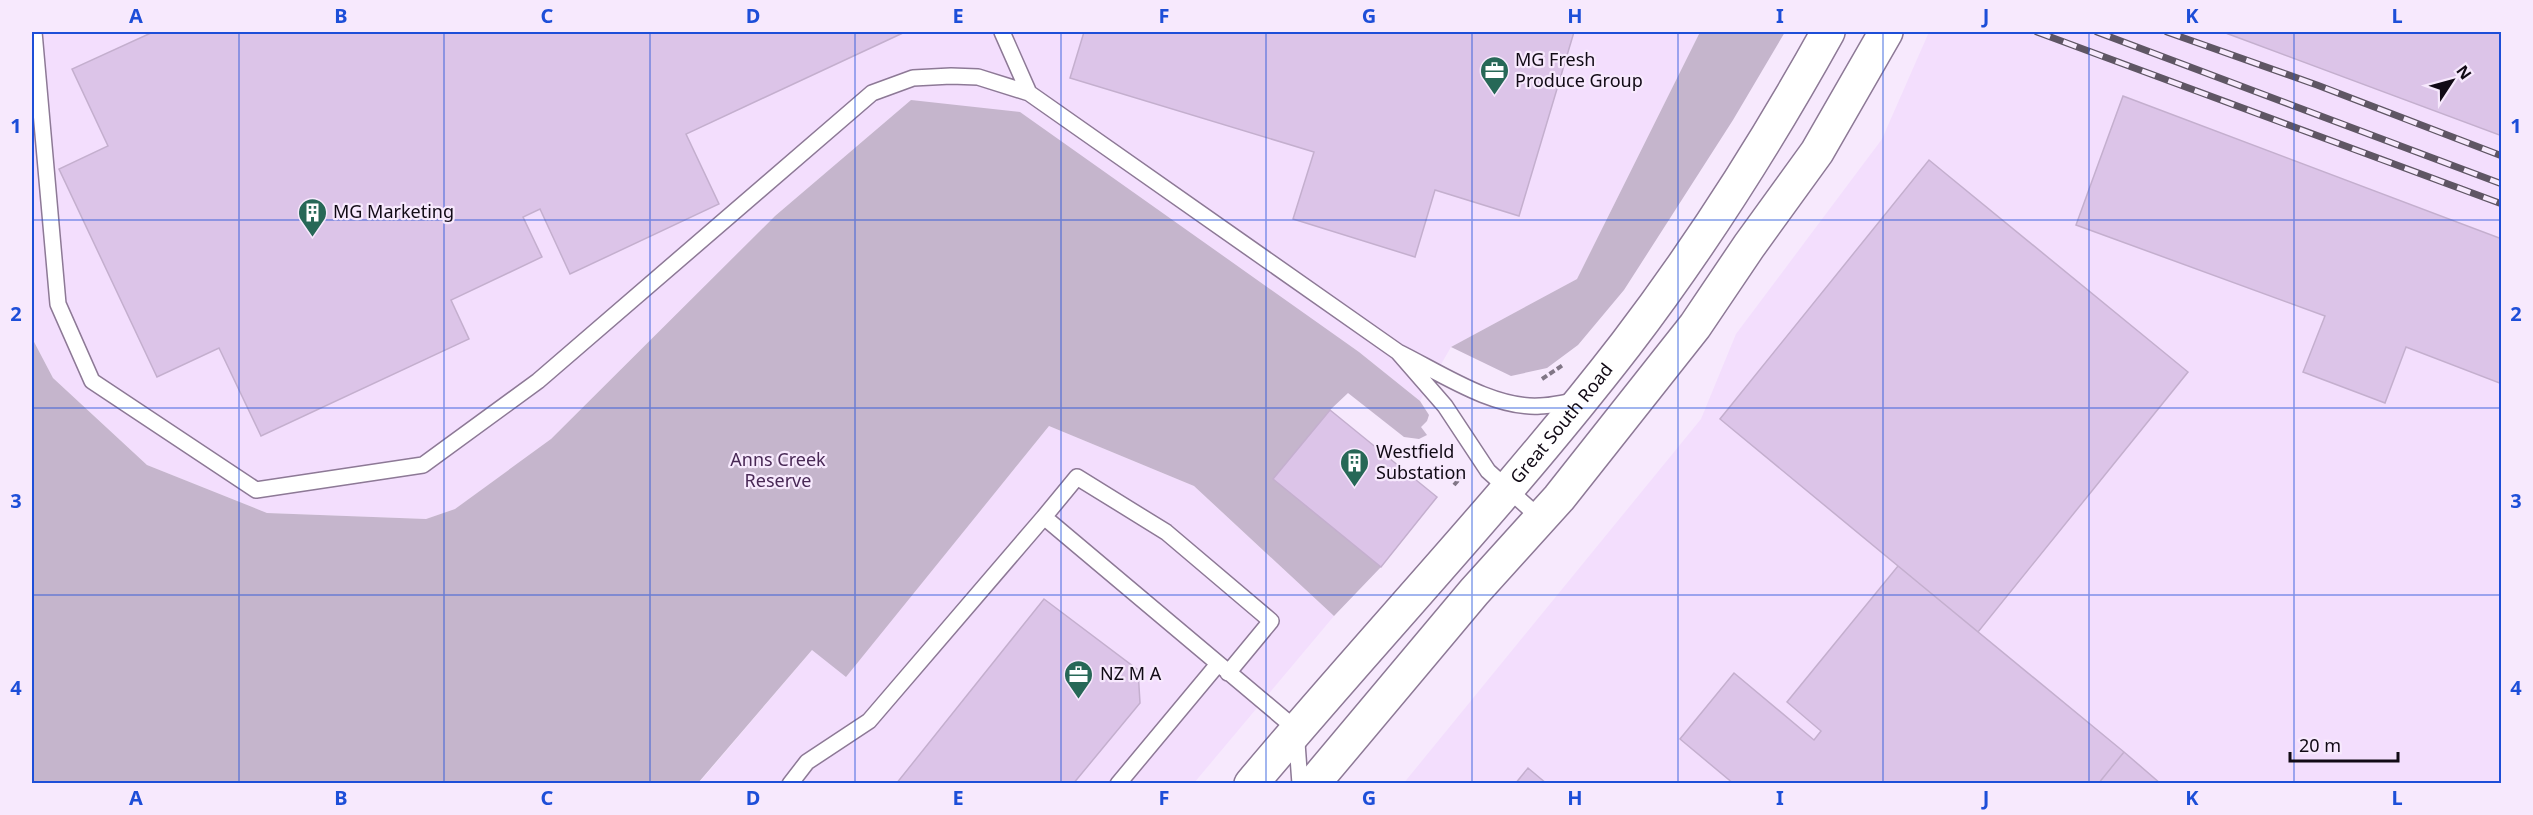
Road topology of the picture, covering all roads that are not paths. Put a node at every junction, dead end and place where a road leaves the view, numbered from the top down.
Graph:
1 (34, 32) edge
2 (1002, 32) edge
3 (1828, 32) edge
4 (1886, 32) edge
5 (1029, 93) junction
6 (1398, 352) junction
7 (1582, 400) junction
8 (1508, 488) junction
9 (1044, 517) junction
10 (1541, 519) junction
11 (1223, 669) junction
12 (1296, 729) junction
13 (790, 783) edge
14 (1118, 783) edge
15 (1251, 783) edge
16 (1300, 783) edge
17 (1313, 783) edge

1 - 5 lane
2 - 5 lane
3 - 7 main road, Great South Road
4 - 10 main road
5 - 6 lane
6 - 7 lane
6 - 8 lane
7 - 8 main road, Great South Road
8 - 10 lane
8 - 12 main road, Great South Road
9 - 11 lane
9 - 11 lane
9 - 13 lane
10 - 17 main road
11 - 12 lane
11 - 14 lane
12 - 15 main road, Great South Road
12 - 16 lane

